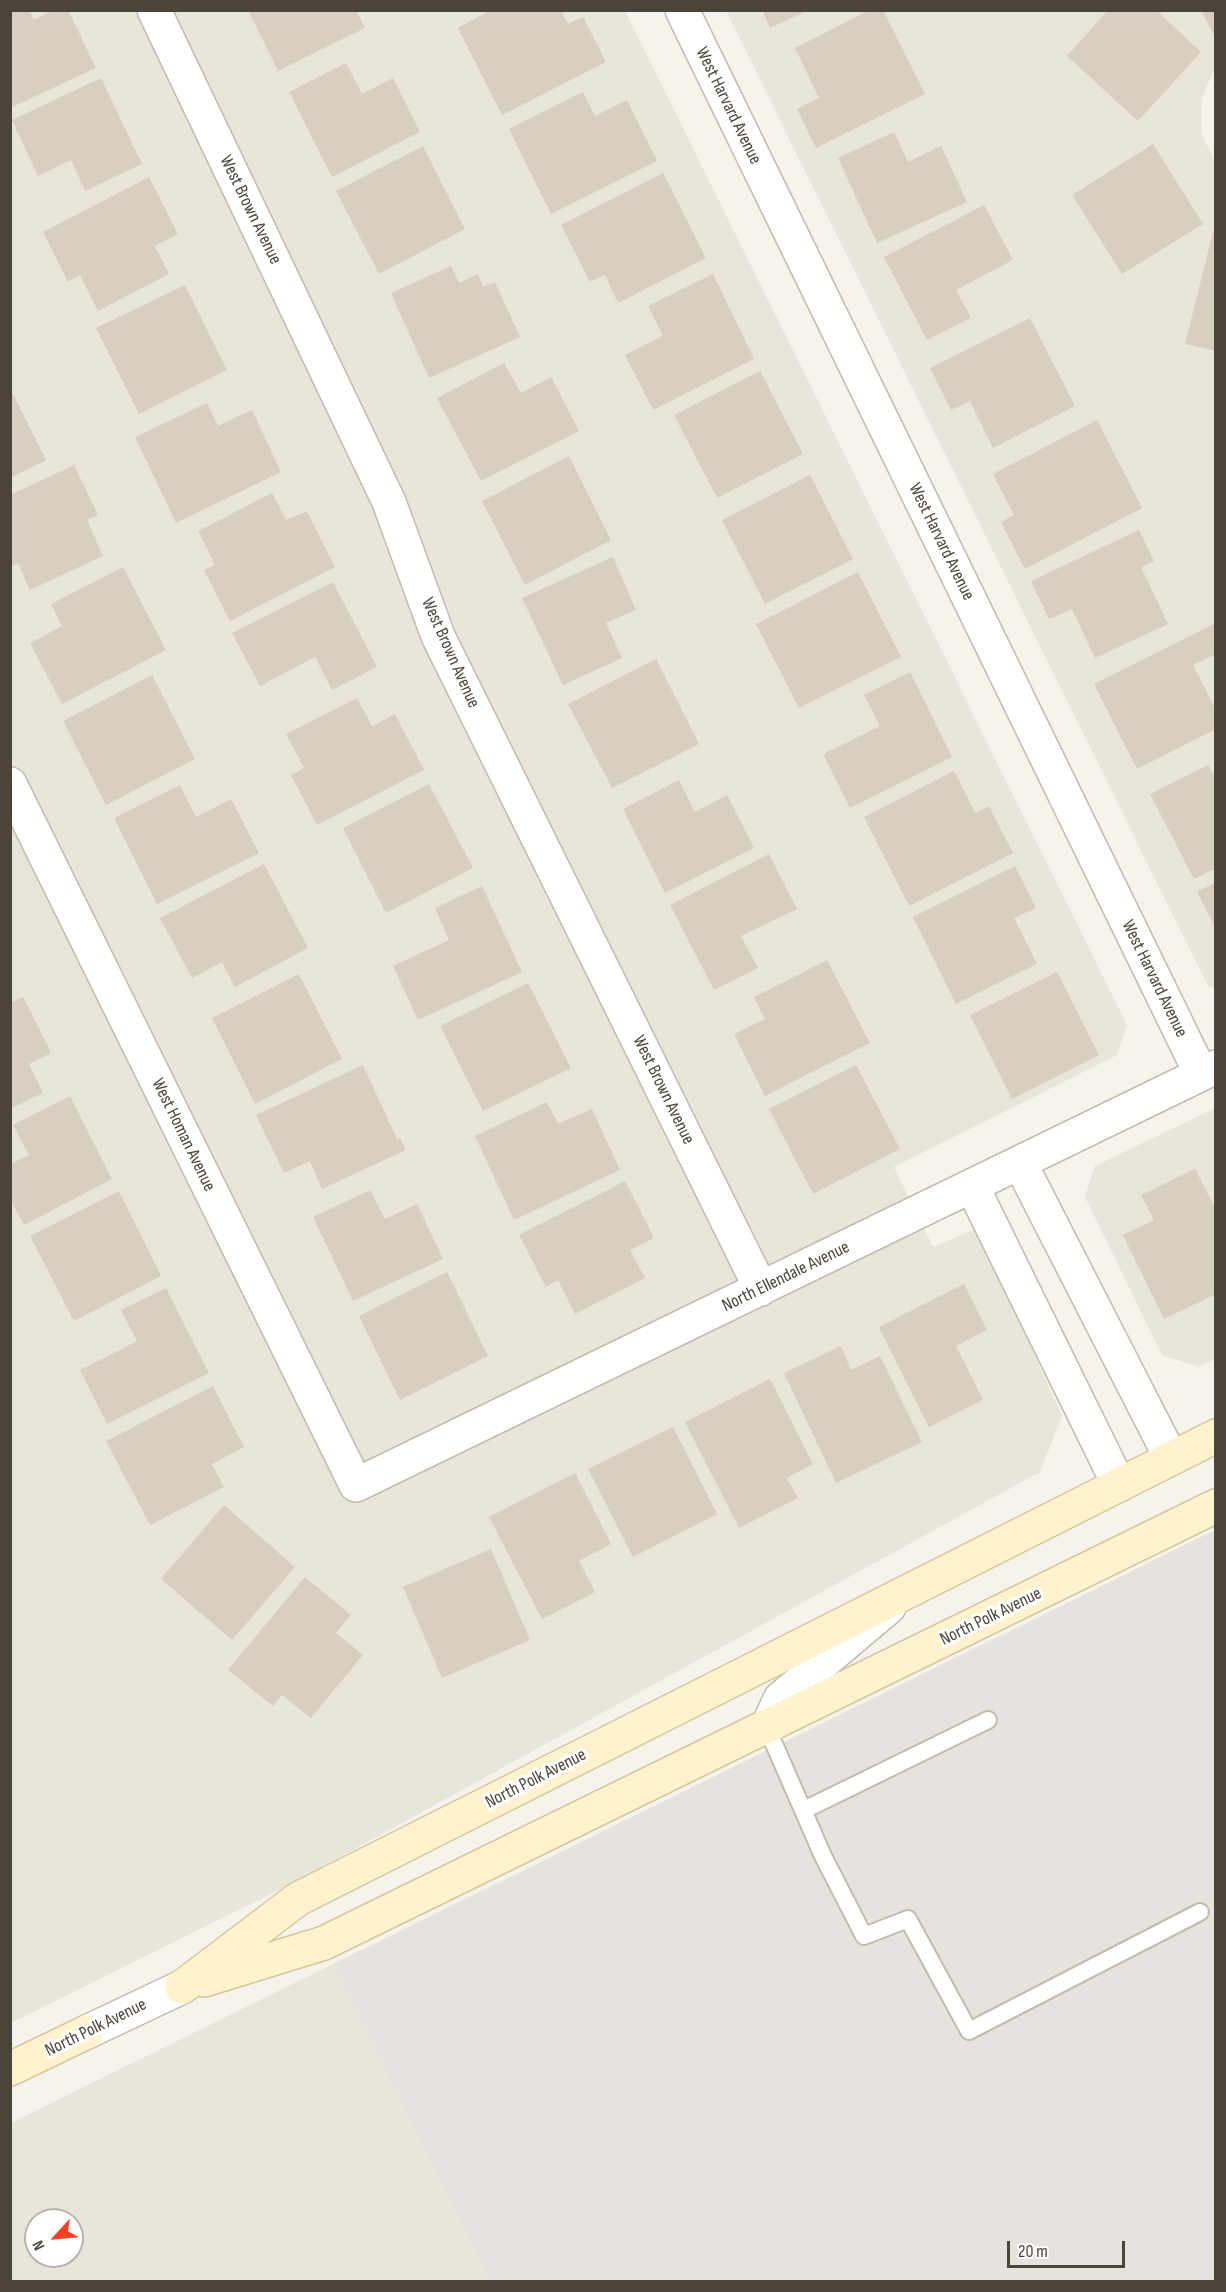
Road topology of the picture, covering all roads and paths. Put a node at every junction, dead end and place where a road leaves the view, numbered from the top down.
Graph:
1 (154, 10) edge
2 (682, 10) edge
3 (10, 784) edge
4 (1208, 1071) edge
5 (1020, 1162) junction
6 (972, 1186) junction
7 (761, 1289) junction
8 (1215, 1436) edge
9 (1171, 1458) junction
10 (356, 1485) joint
11 (1119, 1485) junction
12 (1215, 1506) edge
13 (903, 1593) junction
14 (988, 1720) dead end
15 (767, 1728) junction
16 (804, 1810) junction
17 (1200, 1912) dead end
18 (182, 1986) junction
19 (87, 2032) joint
20 (10, 2069) edge

1 - 7 street, West Brown Avenue
2 - 4 street, West Harvard Avenue
3 - 10 street, West Homan Avenue
4 - 5 street, North Ellendale Avenue
5 - 6 street, North Ellendale Avenue
5 - 9 street
6 - 7 street, North Ellendale Avenue
6 - 11 street
7 - 10 street, North Ellendale Avenue
8 - 9 main road, North Polk Avenue
9 - 11 main road, North Polk Avenue
11 - 13 main road, North Polk Avenue
12 - 15 main road, North Polk Avenue
13 - 15 street, North Polk Avenue
13 - 18 main road, North Polk Avenue
14 - 16 lane
15 - 16 lane
15 - 18 main road, North Polk Avenue
16 - 17 lane
18 - 19 street, North Polk Avenue
19 - 20 main road, North Polk Avenue

